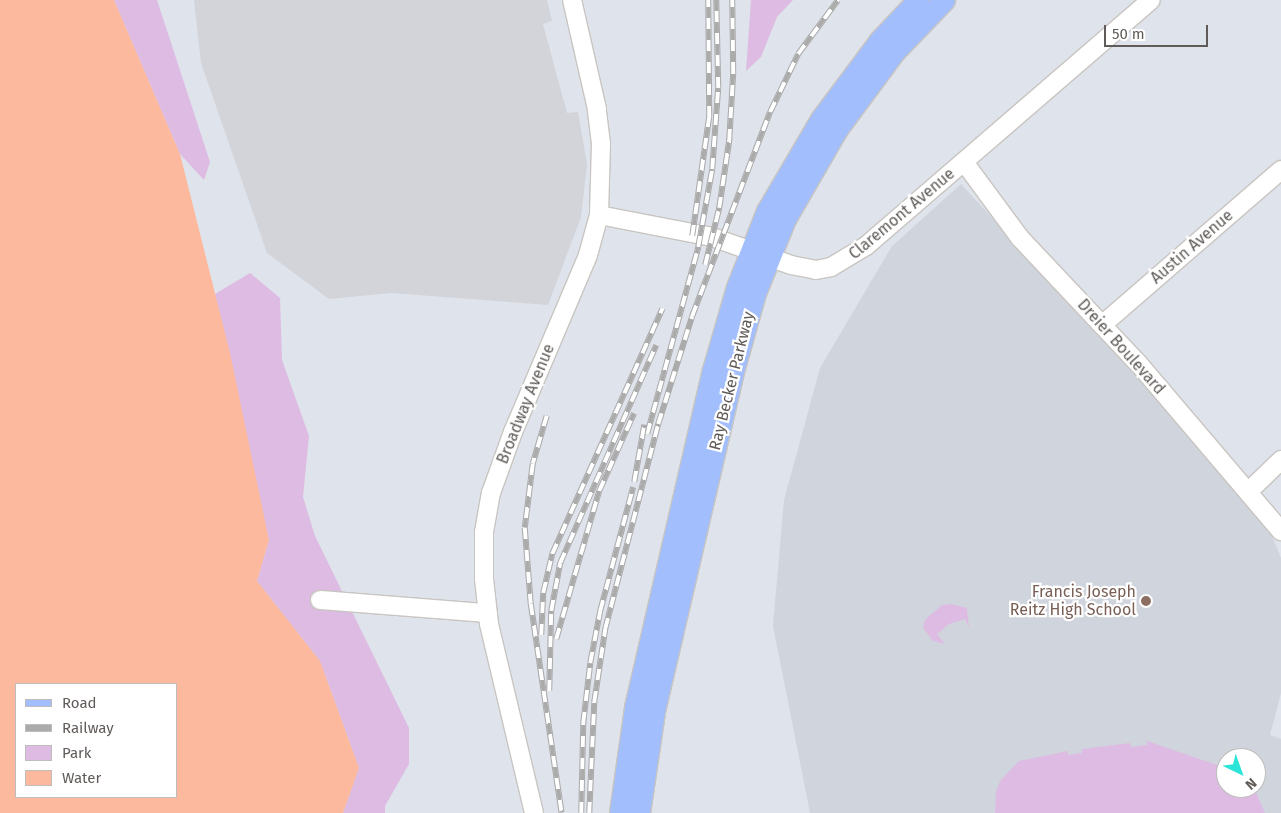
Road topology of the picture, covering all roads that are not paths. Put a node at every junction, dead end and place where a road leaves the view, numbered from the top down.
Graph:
1 (572, 0) edge
2 (918, 0) edge
3 (944, 0) edge
4 (1151, 0) edge
5 (964, 162) junction
6 (1281, 170) edge
7 (600, 215) junction
8 (759, 255) junction
9 (1102, 325) junction
10 (1281, 460) edge
11 (1249, 491) junction
12 (1281, 531) edge
13 (320, 600) dead end
14 (488, 613) junction
15 (534, 813) edge
16 (620, 813) edge
17 (639, 813) edge

1 - 7 street, Broadway Avenue
2 - 8 main road, Ray Becker Parkway
3 - 8 main road, Ray Becker Parkway
4 - 5 street, Claremont Avenue
5 - 8 street, Claremont Avenue
5 - 9 street, Dreier Boulevard
6 - 9 street, Austin Avenue
7 - 8 street, Claremont Avenue
7 - 14 street, Broadway Avenue
8 - 16 main road, Ray Becker Parkway
8 - 17 main road, Ray Becker Parkway
9 - 11 street, Dreier Boulevard
10 - 11 street
11 - 12 street, Dreier Boulevard
13 - 14 street
14 - 15 street, Broadway Avenue

